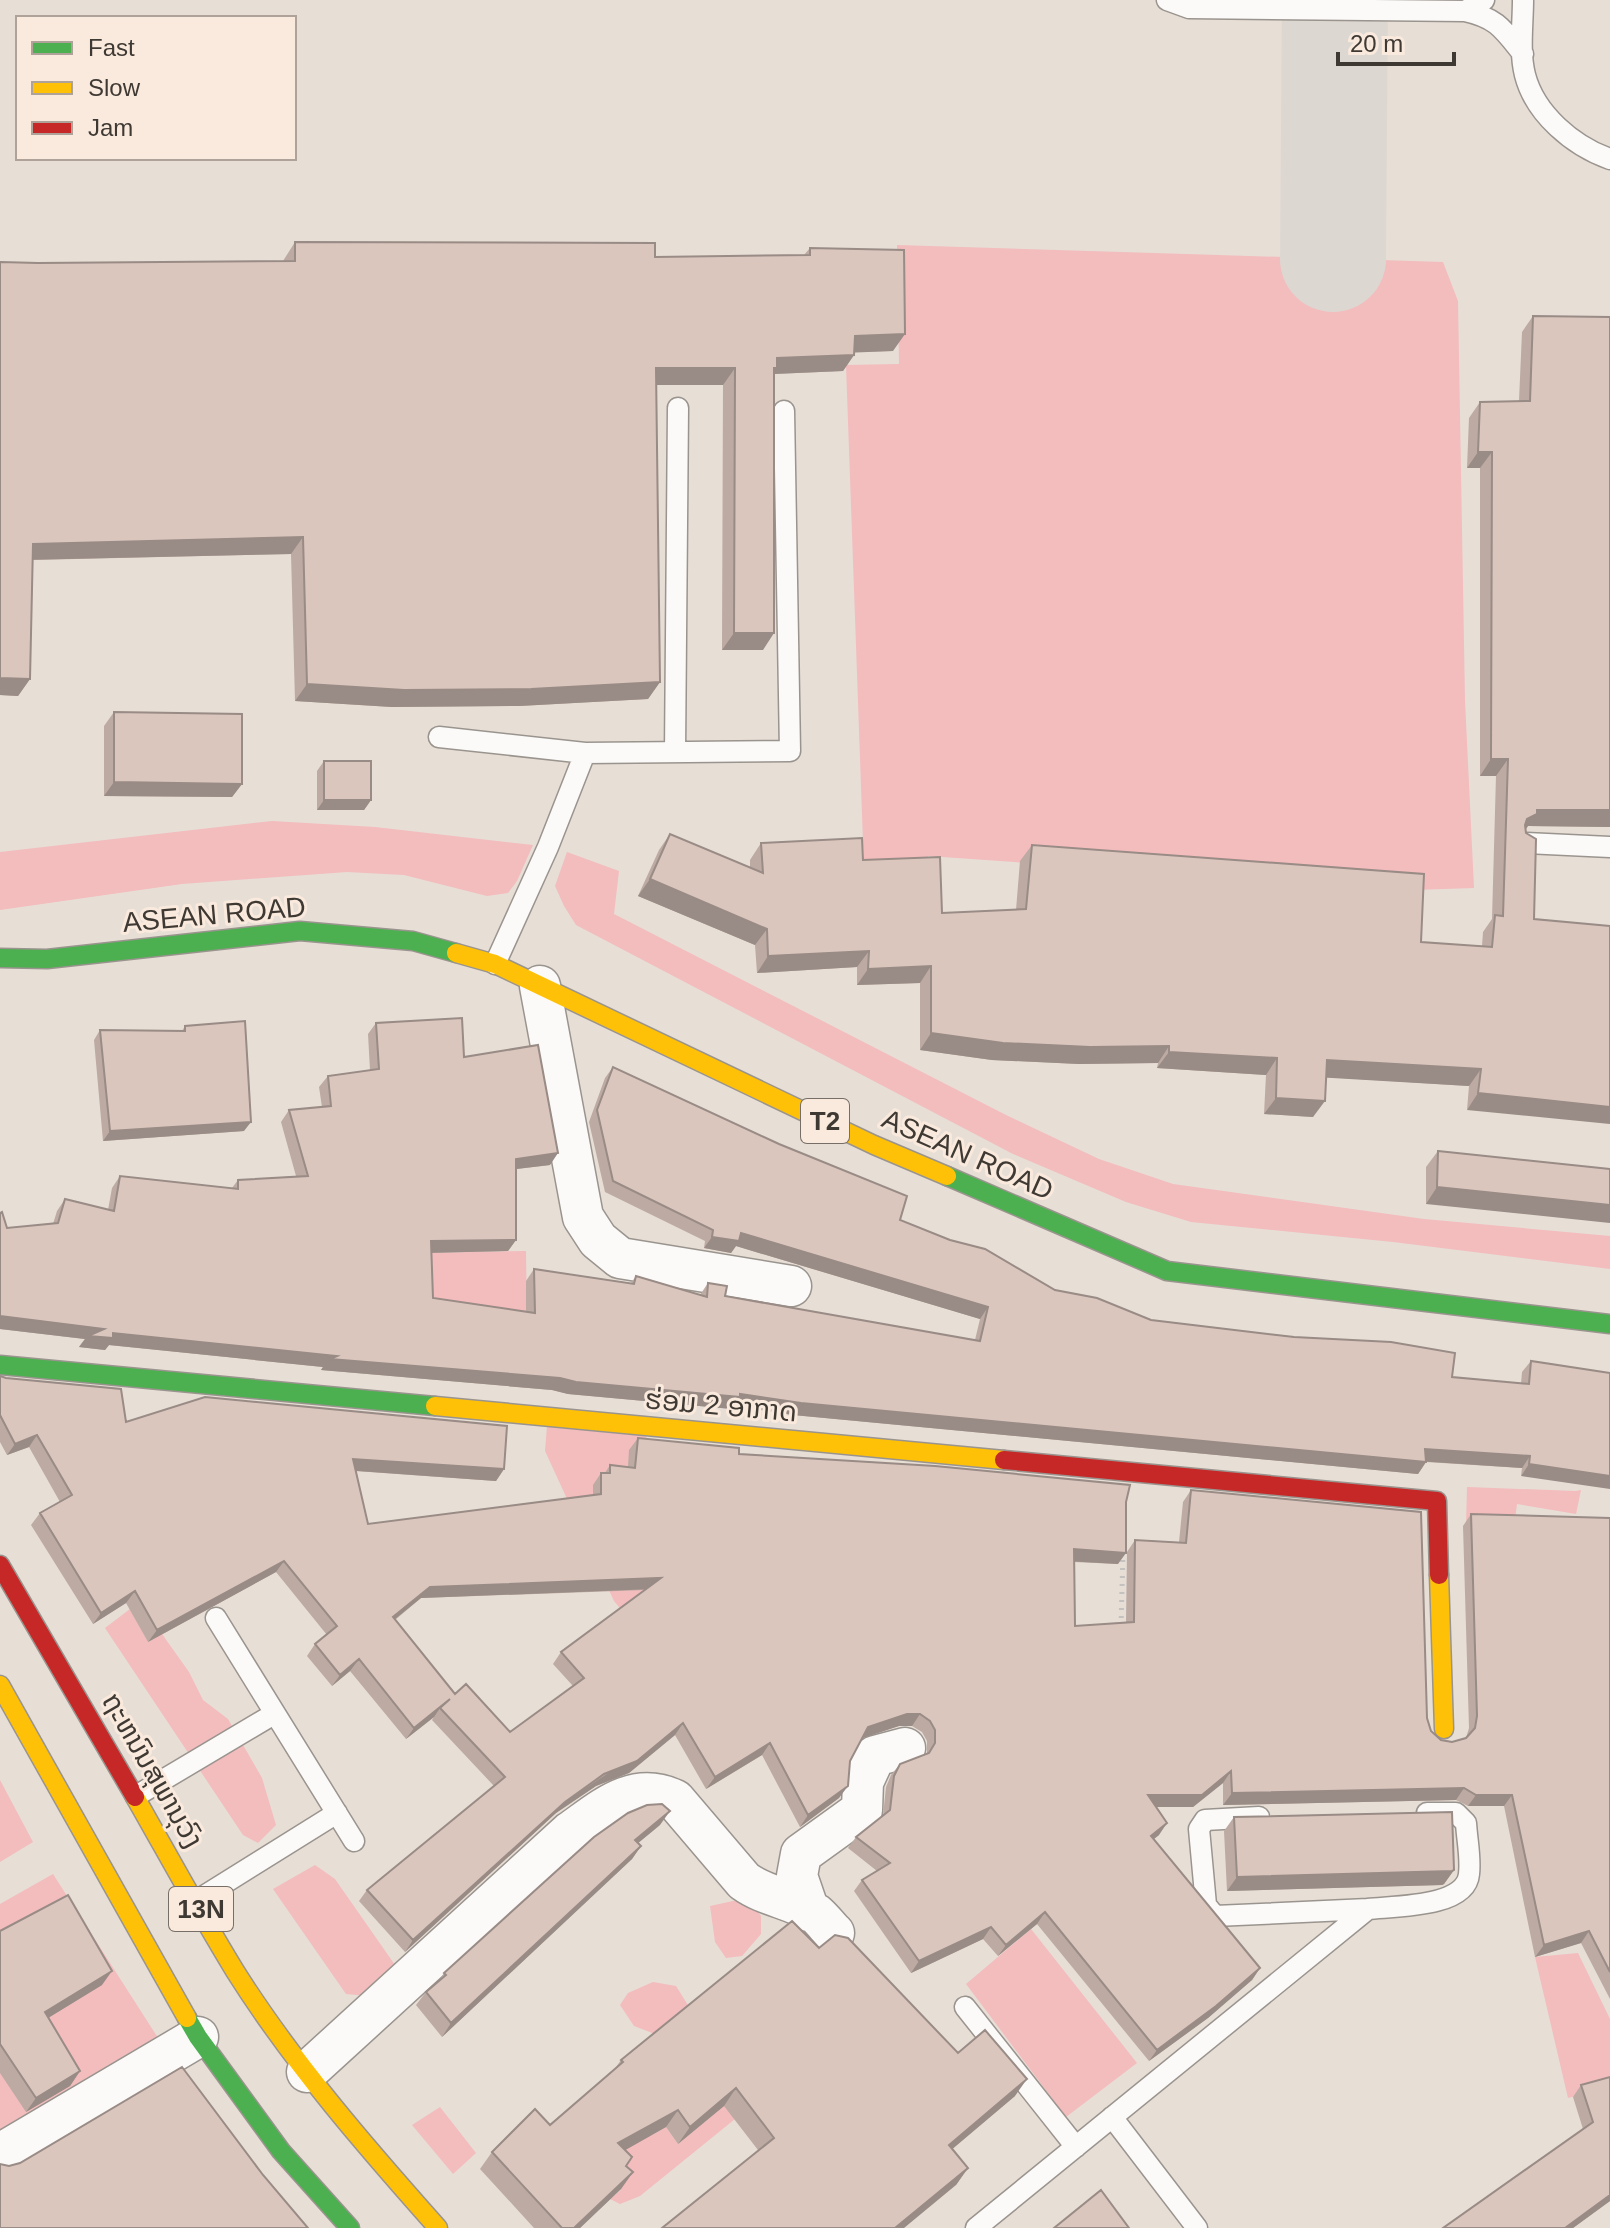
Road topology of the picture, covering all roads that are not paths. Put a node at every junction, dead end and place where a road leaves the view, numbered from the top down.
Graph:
1 (1167, 0) edge
2 (1484, 0) edge
3 (1523, 0) edge
4 (1465, 11) junction
5 (1523, 54) junction
6 (1610, 159) edge
7 (678, 408) dead end
8 (784, 411) dead end
9 (439, 737) dead end
10 (675, 752) junction
11 (585, 753) junction
12 (1526, 843) edge
13 (1610, 847) edge
14 (0, 958) edge
15 (47, 959) junction
16 (495, 964) junction
17 (0, 973) edge
18 (540, 986) junction
19 (791, 1286) dead end
20 (1610, 1324) edge
21 (0, 1365) edge
22 (0, 1565) edge
23 (216, 1618) edge
24 (0, 1685) edge
25 (274, 1714) junction
26 (1444, 1729) dead end
27 (905, 1748) dead end
28 (136, 1796) junction
29 (337, 1813) junction
30 (1408, 1814) edge
31 (1281, 1816) edge
32 (354, 1841) dead end
33 (196, 1901) junction
34 (1368, 1909) junction
35 (965, 2007) dead end
36 (198, 2037) junction
37 (307, 2072) junction
38 (1112, 2117) junction
39 (1076, 2147) junction
40 (0, 2154) edge
41 (350, 2228) edge
42 (438, 2228) edge
43 (976, 2228) edge
44 (1197, 2228) edge

1 - 4 lane
2 - 4 lane
3 - 5 lane
4 - 5 lane
5 - 6 lane
7 - 10 lane
8 - 10 lane
9 - 11 lane
10 - 11 lane
11 - 16 lane
12 - 13 lane
14 - 15 main road, ASEAN ROAD
15 - 16 main road, ASEAN ROAD / T2
15 - 17 main road, ASEAN ROAD
16 - 18 main road, ASEAN ROAD / T2
18 - 19 street
18 - 20 main road, ASEAN ROAD / T2
21 - 26 main road, ຮ່ອມ 2 ອາກາດ
22 - 28 main road, ຖະຫນົນສຸພານຸວົງ / 13N
23 - 25 lane
24 - 36 main road, 13N
25 - 28 lane
25 - 29 lane
27 - 37 street
28 - 33 main road, ຖະຫນົນສຸພານຸວົງ / 13N
29 - 32 lane
29 - 33 lane
30 - 34 lane
31 - 34 lane
33 - 37 main road, ຖະຫນົນສຸພານຸວົງ / 13N
34 - 38 lane
35 - 39 lane
36 - 40 street
36 - 41 main road, 13N
37 - 42 main road, ຖະຫນົນສຸພານຸວົງ / 13N
38 - 39 lane
38 - 44 lane
39 - 43 lane

